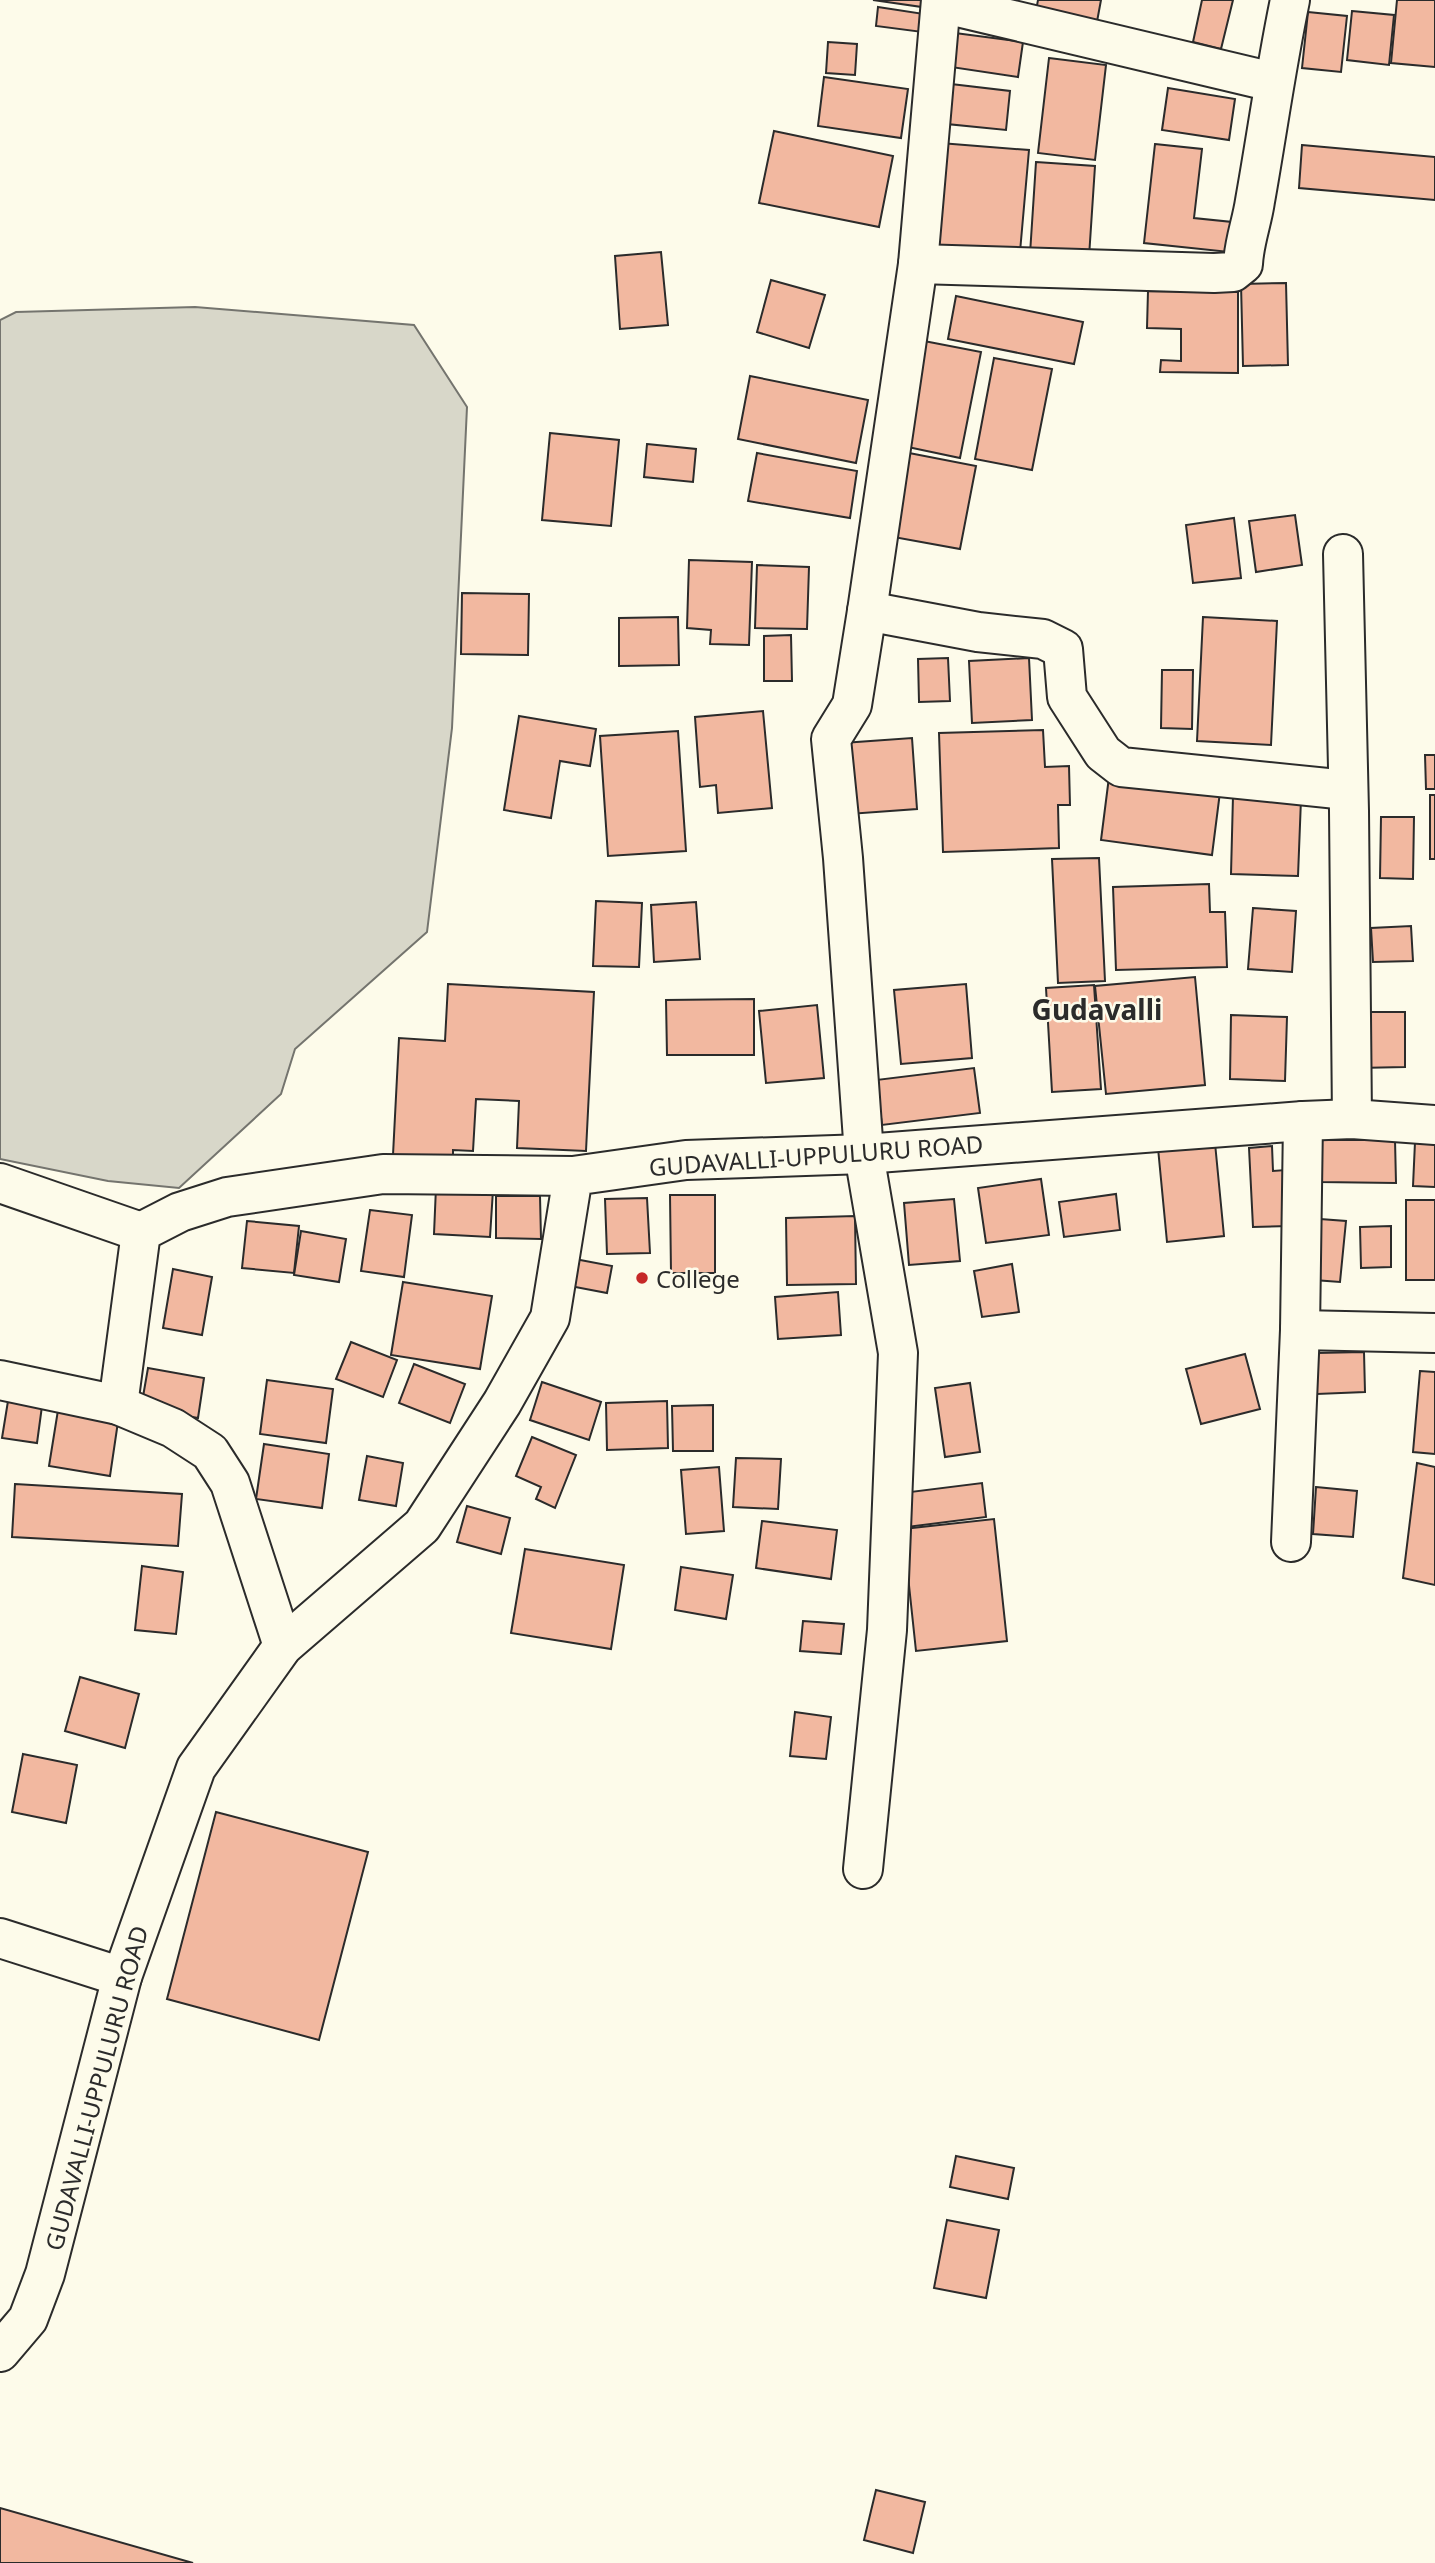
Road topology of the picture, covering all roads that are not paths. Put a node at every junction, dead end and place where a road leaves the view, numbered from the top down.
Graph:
1 (1290, 0) edge
2 (941, 2) edge
3 (1273, 82) junction
4 (918, 264) junction
5 (1343, 554) dead end
6 (867, 611) junction
7 (1347, 790) junction
8 (1352, 1119) junction
9 (1303, 1121) junction
10 (1435, 1125) edge
11 (863, 1154) junction
12 (573, 1176) junction
13 (0, 1183) edge
14 (141, 1232) junction
15 (1300, 1330) junction
16 (1435, 1334) edge
17 (0, 1380) edge
18 (118, 1405) junction
19 (1291, 1542) dead end
20 (283, 1646) junction
21 (863, 1870) dead end
22 (0, 1938) edge
23 (122, 1977) junction
24 (0, 2352) edge

1 - 3 street
2 - 3 street
2 - 4 street
3 - 4 street
4 - 6 street
5 - 7 street
6 - 7 street
6 - 11 street
7 - 8 street
8 - 9 street, GUDAVALLI-UPPULURU ROAD
8 - 10 street, GUDAVALLI-UPPULURU ROAD
9 - 11 street, GUDAVALLI-UPPULURU ROAD
9 - 15 street
11 - 12 street, GUDAVALLI-UPPULURU ROAD
11 - 21 street
12 - 14 street
12 - 20 street, GUDAVALLI-UPPULURU ROAD
13 - 14 street
14 - 18 street
15 - 16 street
15 - 19 street
17 - 18 street
18 - 20 street
20 - 23 street, GUDAVALLI-UPPULURU ROAD
22 - 23 street
23 - 24 street, GUDAVALLI-UPPULURU ROAD

